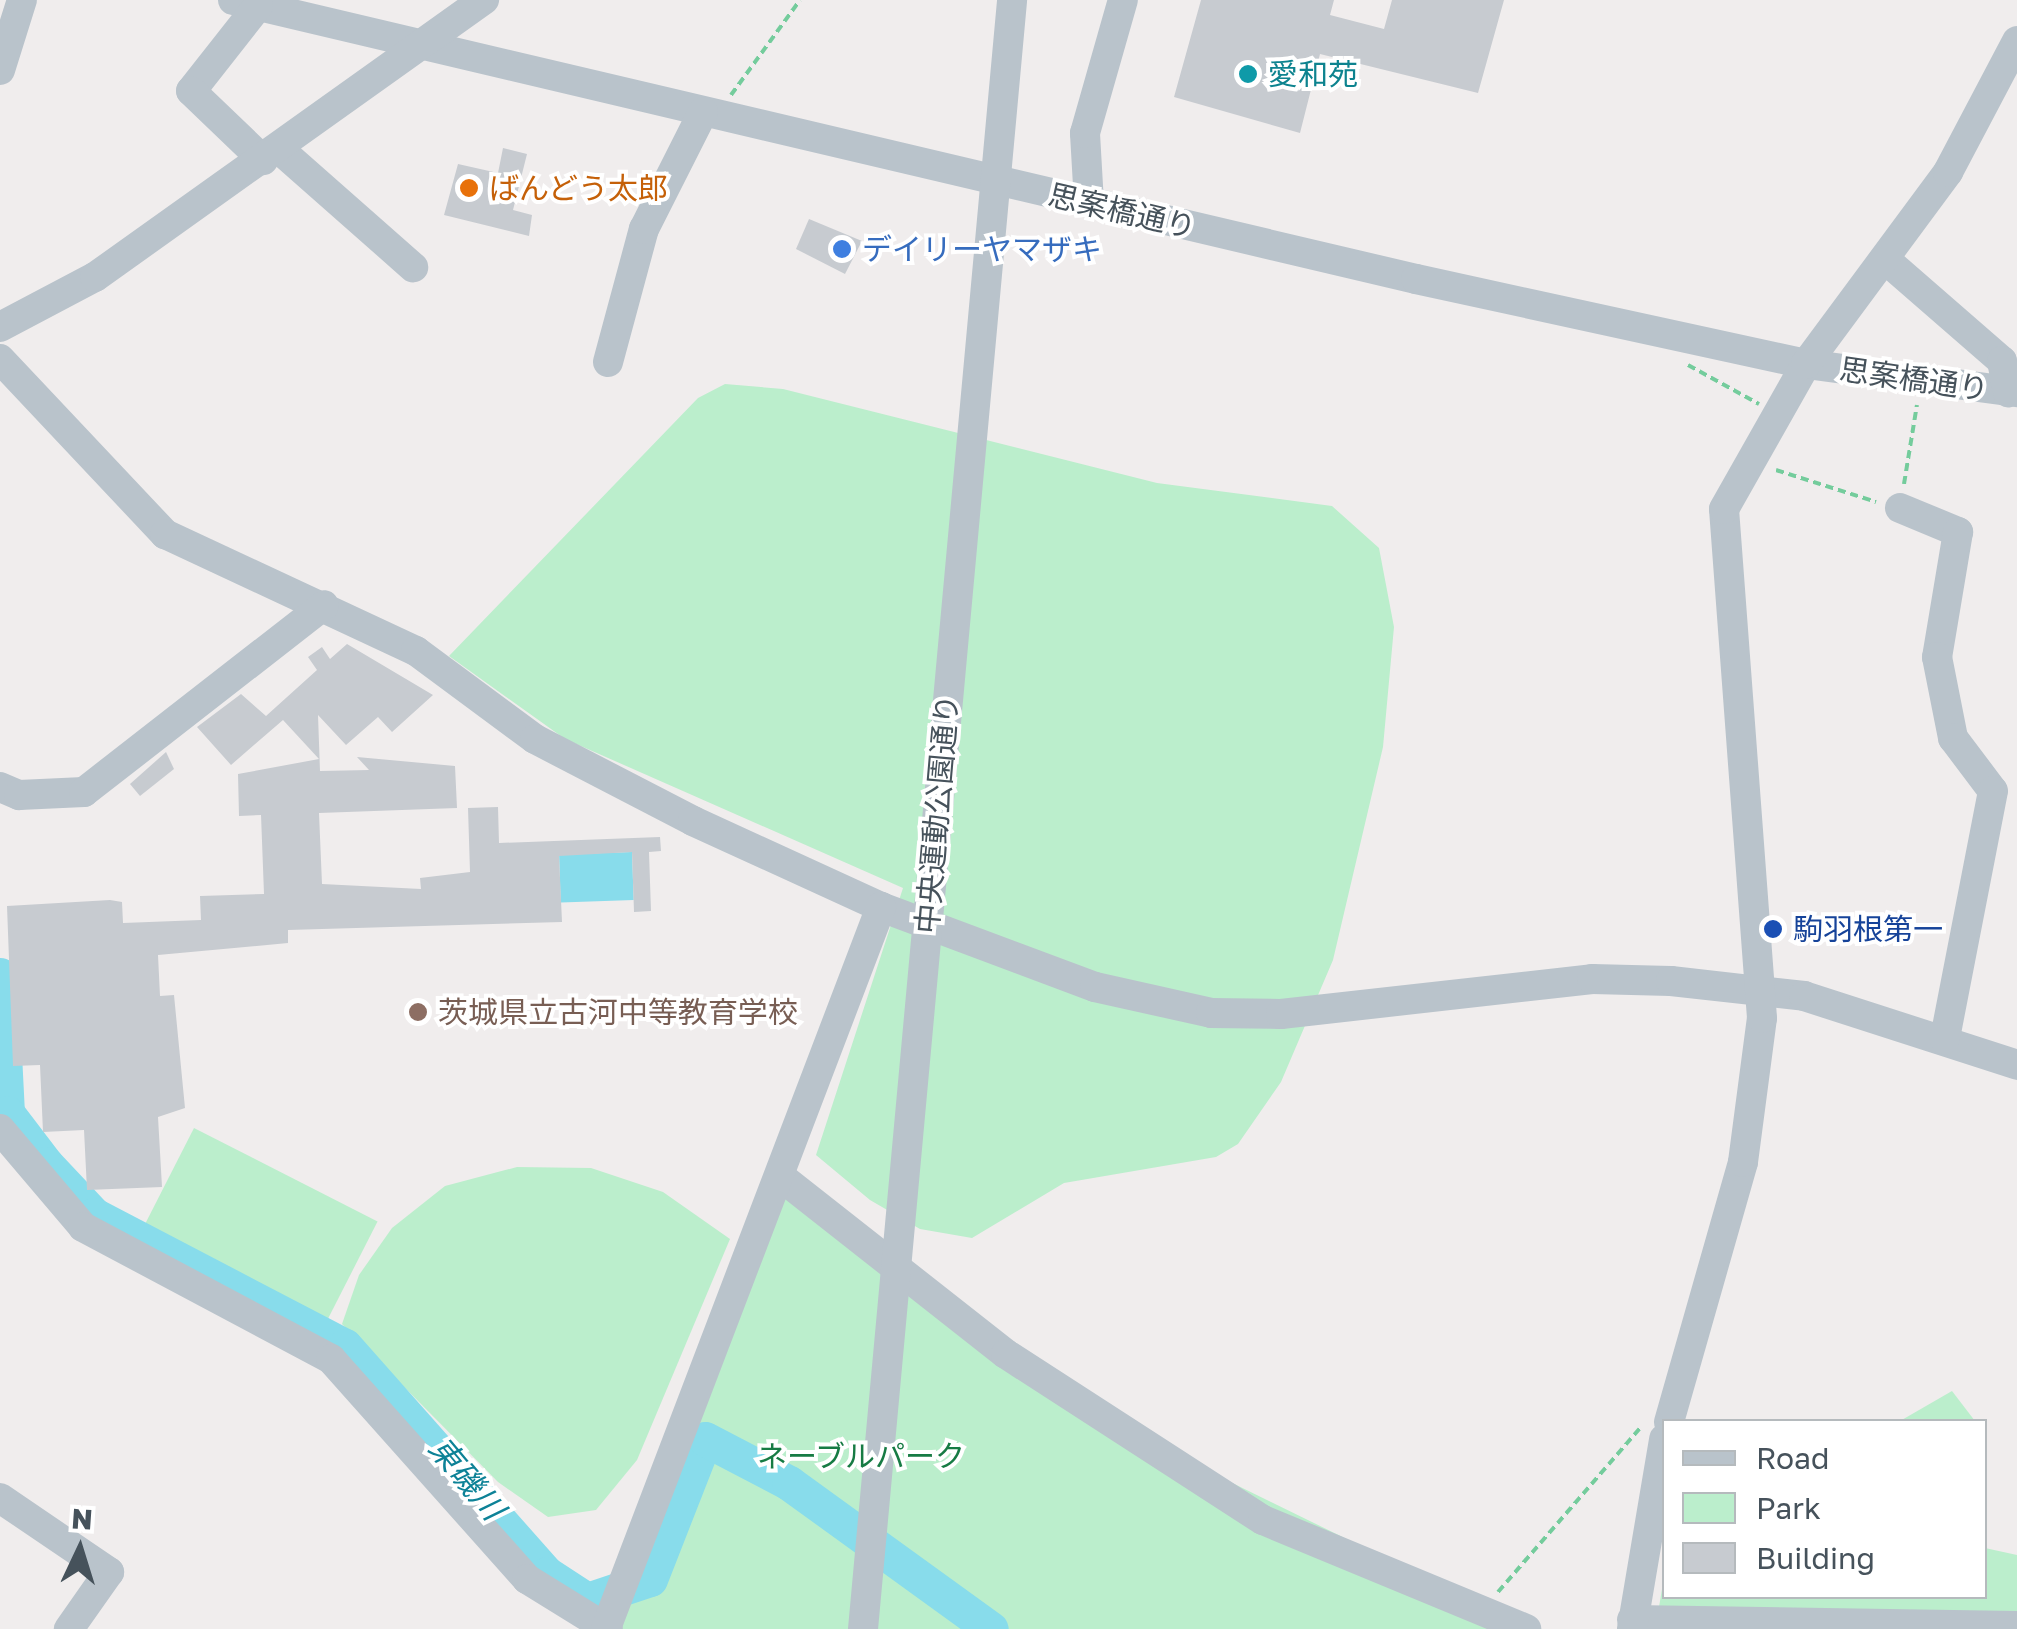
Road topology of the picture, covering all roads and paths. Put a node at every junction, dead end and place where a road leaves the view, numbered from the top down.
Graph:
1 (22, 0) edge
2 (484, 0) edge
3 (800, 0) edge
4 (1012, 0) edge
5 (1122, 0) edge
6 (257, 3) edge
7 (2017, 41) edge
8 (428, 46) junction
9 (0, 70) edge
10 (710, 113) junction
11 (271, 154) junction
12 (995, 181) junction
13 (1089, 203) junction
14 (1887, 261) junction
15 (413, 267) dead end
16 (0, 327) edge
17 (1660, 332) junction
18 (0, 359) edge
19 (608, 362) dead end
20 (1806, 364) junction
21 (1921, 381) junction
22 (2012, 392) edge
23 (1776, 413) junction
24 (1751, 454) junction
25 (1900, 508) junction
26 (324, 605) junction
27 (0, 787) edge
28 (882, 908) junction
29 (927, 923) junction
30 (1763, 993) junction
31 (1945, 1039) junction
32 (2017, 1065) edge
33 (0, 1128) edge
34 (781, 1178) junction
35 (897, 1260) junction
36 (1664, 1419) edge
37 (1662, 1425) edge
38 (0, 1498) edge
39 (1485, 1607) junction
40 (1632, 1624) edge
41 (2017, 1626) edge
42 (68, 1629) edge
43 (607, 1629) edge
44 (863, 1629) edge
45 (1526, 1629) edge

1 - 9 street
2 - 8 street
3 - 10 path
4 - 12 street, 中央運動公園通り
5 - 13 street
6 - 8 street, 思案橋通り
6 - 11 street
7 - 14 street
8 - 10 street, 思案橋通り
8 - 11 street
10 - 12 street, 思案橋通り
10 - 19 street
11 - 15 street
11 - 16 street
12 - 13 street, 思案橋通り
12 - 29 street, 中央運動公園通り
13 - 17 street, 思案橋通り
14 - 20 street
14 - 22 street
17 - 20 street, 思案橋通り
17 - 23 path
18 - 26 street
20 - 21 street, 思案橋通り
20 - 23 street
21 - 22 street, 思案橋通り
21 - 25 path
23 - 24 street
24 - 25 path
24 - 30 street
25 - 31 street
26 - 27 street
26 - 28 street
28 - 29 street
28 - 34 street
29 - 30 street
29 - 35 street, 中央運動公園通り
30 - 31 street
30 - 36 street
31 - 32 street
33 - 43 street
34 - 35 street
34 - 43 street
35 - 39 street
35 - 44 street, 中央運動公園通り
37 - 39 path
37 - 40 street
38 - 42 street
39 - 45 street
40 - 41 street

